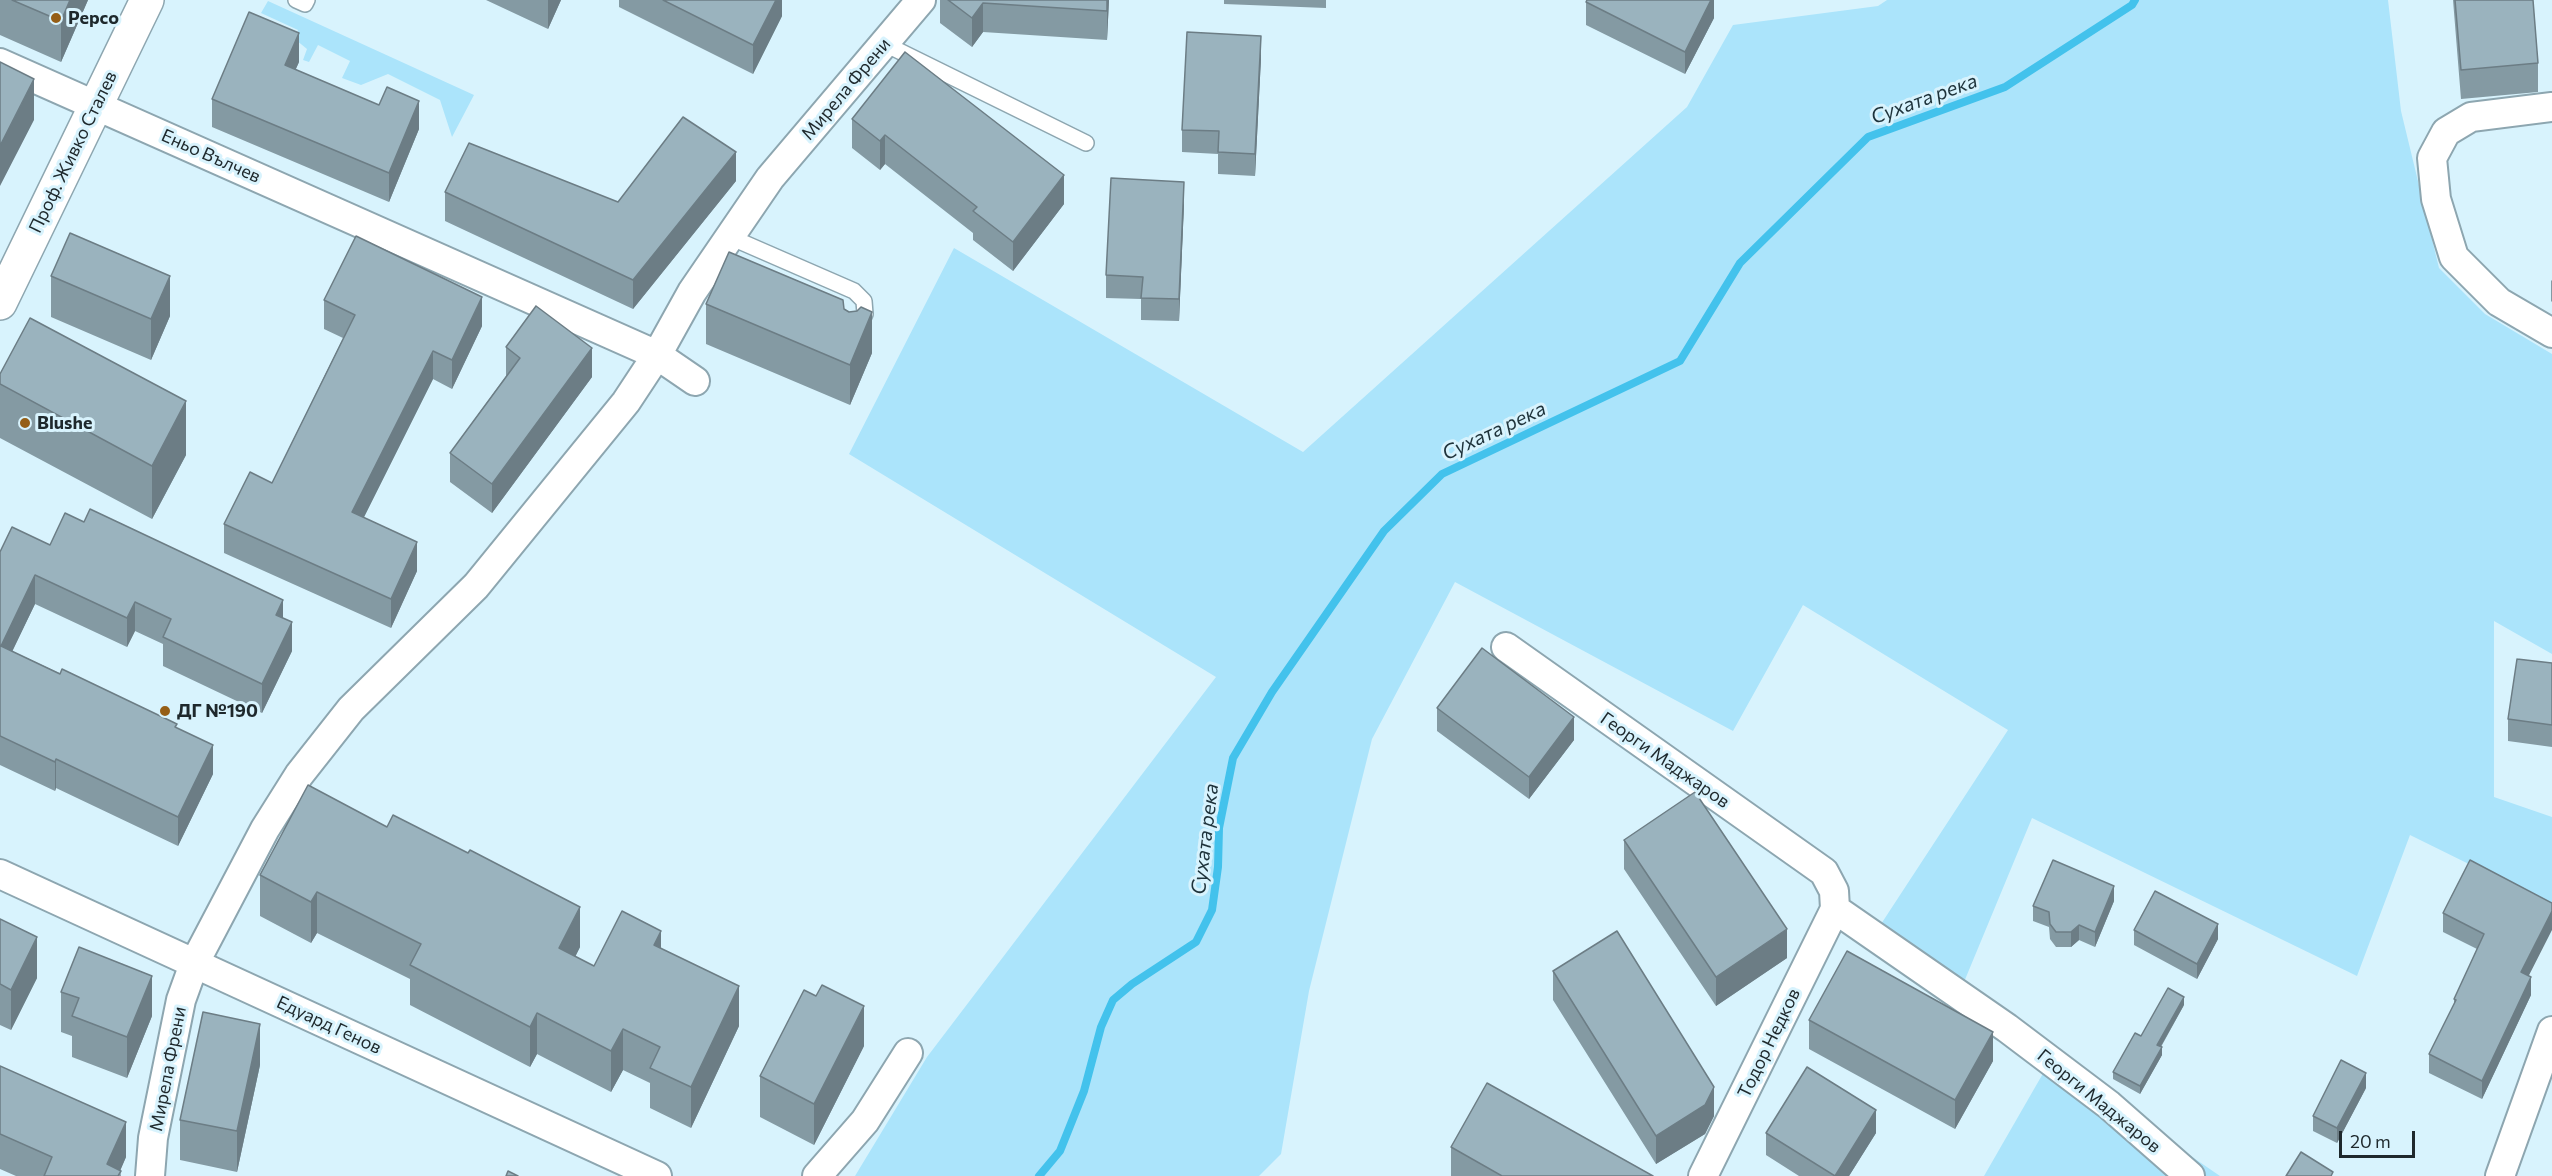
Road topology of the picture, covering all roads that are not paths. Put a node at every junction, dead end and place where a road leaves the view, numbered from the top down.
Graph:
1 (147, 0) edge
2 (296, 0) edge
3 (307, 0) edge
4 (921, 0) edge
5 (885, 44) junction
6 (0, 63) edge
7 (96, 105) junction
8 (2552, 107) edge
9 (1086, 143) dead end
10 (730, 237) junction
11 (0, 303) edge
12 (2552, 333) edge
13 (852, 344) edge
14 (657, 355) junction
15 (694, 381) dead end
16 (1506, 647) dead end
17 (0, 874) edge
18 (1834, 909) junction
19 (194, 964) junction
20 (2552, 1031) edge
21 (908, 1053) dead end
22 (150, 1176) edge
23 (657, 1176) edge
24 (818, 1176) edge
25 (1703, 1176) edge
26 (2190, 1176) edge
27 (2500, 1176) edge

1 - 7 street, Проф. Живко Сталев
2 - 3 lane
4 - 5 street, Мирела Френи
5 - 9 lane
5 - 10 street, Мирела Френи
6 - 7 street, Еньо Вълчев
7 - 11 street, Проф. Живко Сталев
7 - 14 street, Еньо Вълчев
8 - 12 street
10 - 13 lane
10 - 14 street, Мирела Френи
14 - 15 street, Еньо Вълчев
14 - 19 street, Мирела Френи
16 - 18 street, Георги Маджаров
17 - 19 street, Едуард Генов
18 - 25 street, Тодор Недков
18 - 26 street, Георги Маджаров
19 - 22 street, Мирела Френи
19 - 23 street, Едуард Генов
20 - 27 street
21 - 24 street

